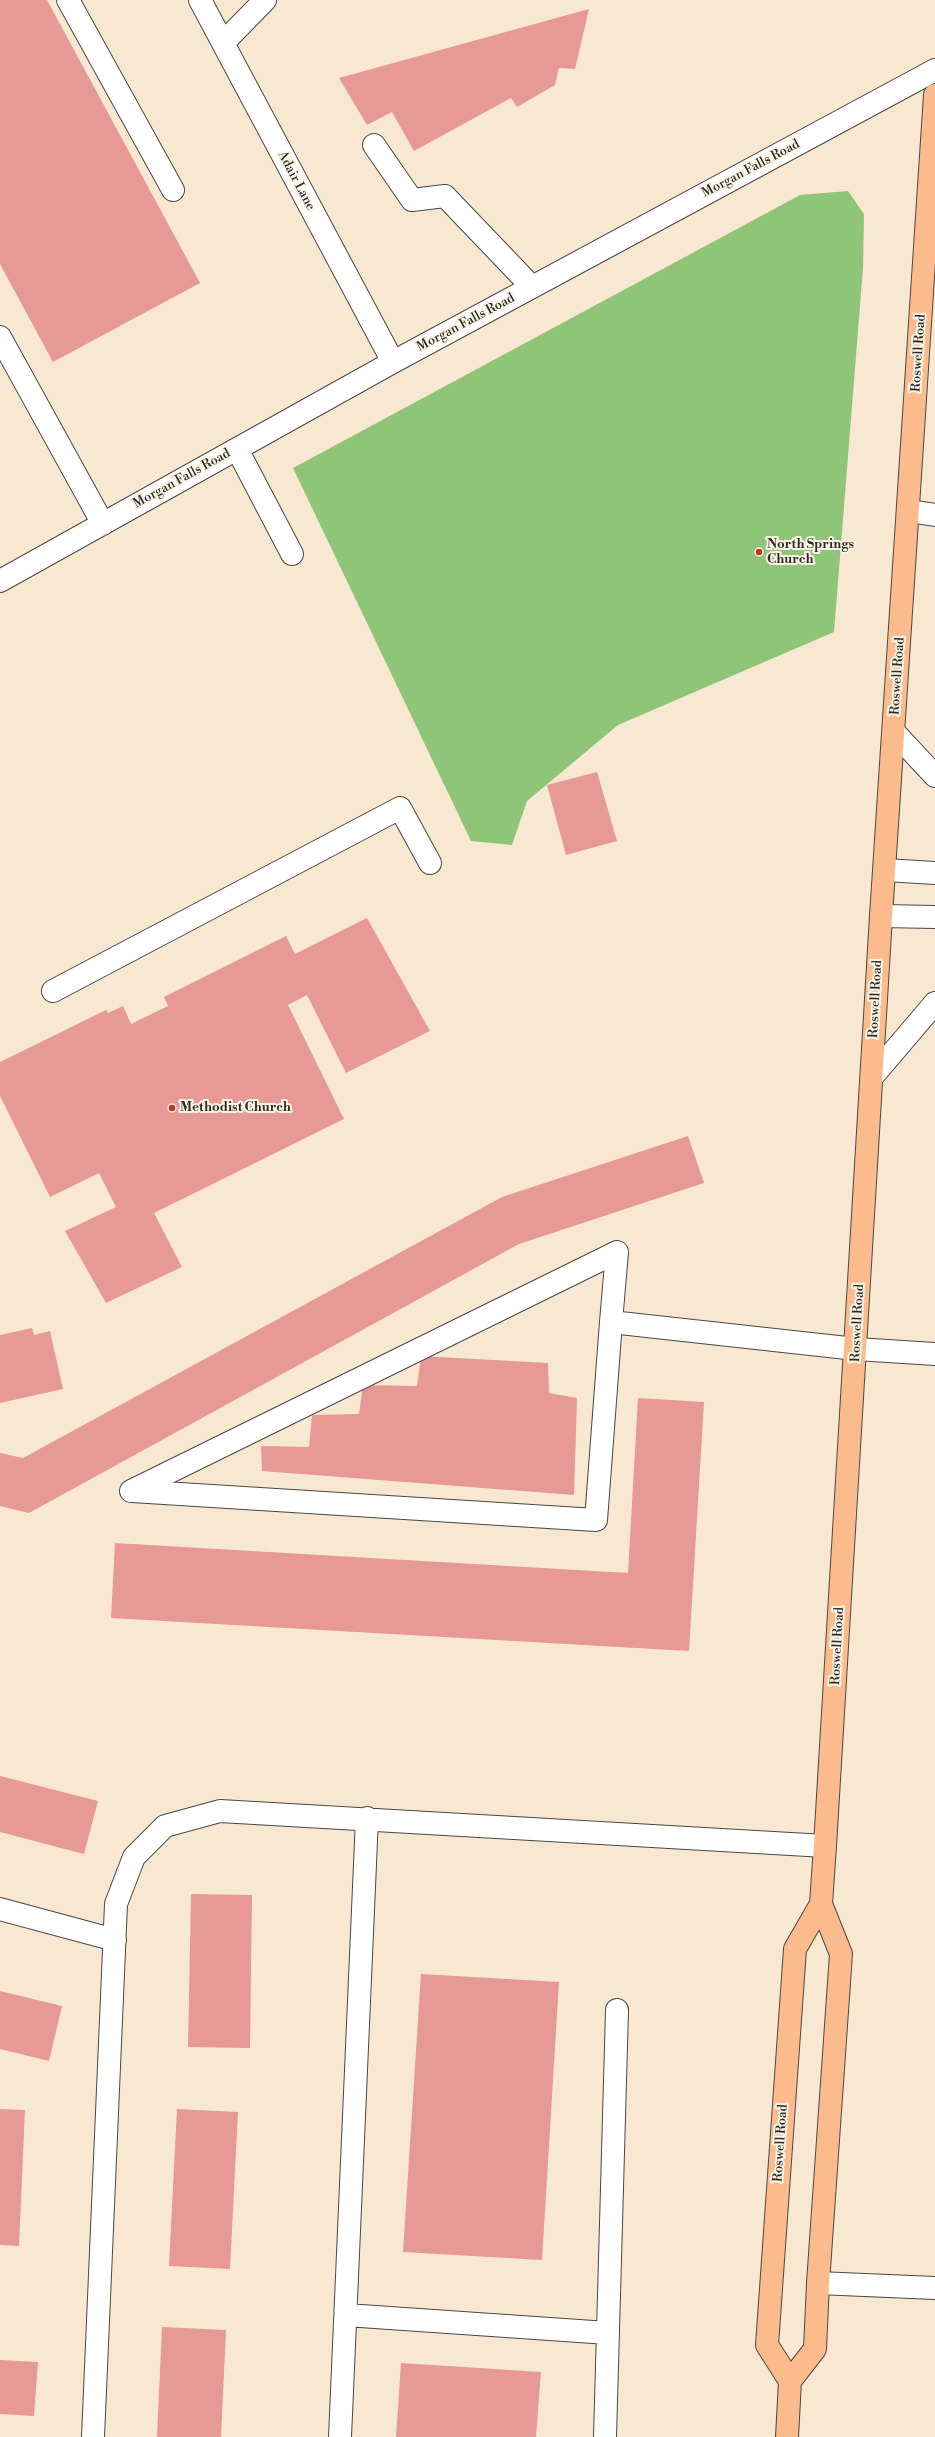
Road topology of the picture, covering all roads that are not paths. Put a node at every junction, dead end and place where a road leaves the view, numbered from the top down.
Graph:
1 (68, 0) edge
2 (200, 0) edge
3 (265, 0) edge
4 (223, 43) junction
5 (935, 70) edge
6 (935, 95) edge
7 (374, 145) dead end
8 (173, 190) dead end
9 (532, 287) junction
10 (0, 337) edge
11 (393, 362) junction
12 (237, 449) junction
13 (909, 511) junction
14 (935, 515) edge
15 (103, 524) junction
16 (292, 554) dead end
17 (0, 581) edge
18 (894, 732) junction
19 (935, 776) edge
20 (430, 863) dead end
21 (885, 870) junction
22 (935, 873) edge
23 (881, 916) junction
24 (935, 917) edge
25 (53, 991) dead end
26 (935, 1003) edge
27 (872, 1077) junction
28 (611, 1322) junction
29 (856, 1349) junction
30 (935, 1354) edge
31 (367, 1818) junction
32 (825, 1846) junction
33 (821, 1904) junction
34 (0, 1908) edge
35 (115, 1940) junction
36 (617, 2010) dead end
37 (818, 2283) junction
38 (935, 2288) edge
39 (346, 2316) junction
40 (608, 2333) junction
41 (790, 2381) junction
42 (93, 2437) edge
43 (340, 2437) edge
44 (605, 2437) edge
45 (787, 2437) edge

1 - 8 street
2 - 4 street, Adair Lane
3 - 4 street
4 - 11 street, Adair Lane
5 - 9 street, Morgan Falls Road
6 - 13 main road, Roswell Road
7 - 9 street
9 - 11 street, Morgan Falls Road
10 - 15 street
11 - 12 street, Morgan Falls Road
12 - 15 street, Morgan Falls Road
12 - 16 street
13 - 14 street
13 - 18 main road, Roswell Road
15 - 17 street, Morgan Falls Road
18 - 19 street
18 - 21 main road, Roswell Road
20 - 25 street
21 - 22 street
21 - 23 main road, Roswell Road
23 - 24 street
23 - 27 main road, Roswell Road
26 - 27 street
27 - 29 main road, Roswell Road
28 - 28 street
28 - 29 street
29 - 30 street
29 - 32 main road, Roswell Road
31 - 32 street
31 - 35 street
31 - 39 street
32 - 33 main road, Roswell Road
33 - 37 main road, Roswell Road
33 - 41 main road, Roswell Road
34 - 35 street
35 - 42 street
36 - 40 street
37 - 38 street
37 - 41 main road, Roswell Road
39 - 40 street
39 - 43 street
40 - 44 street
41 - 45 main road

